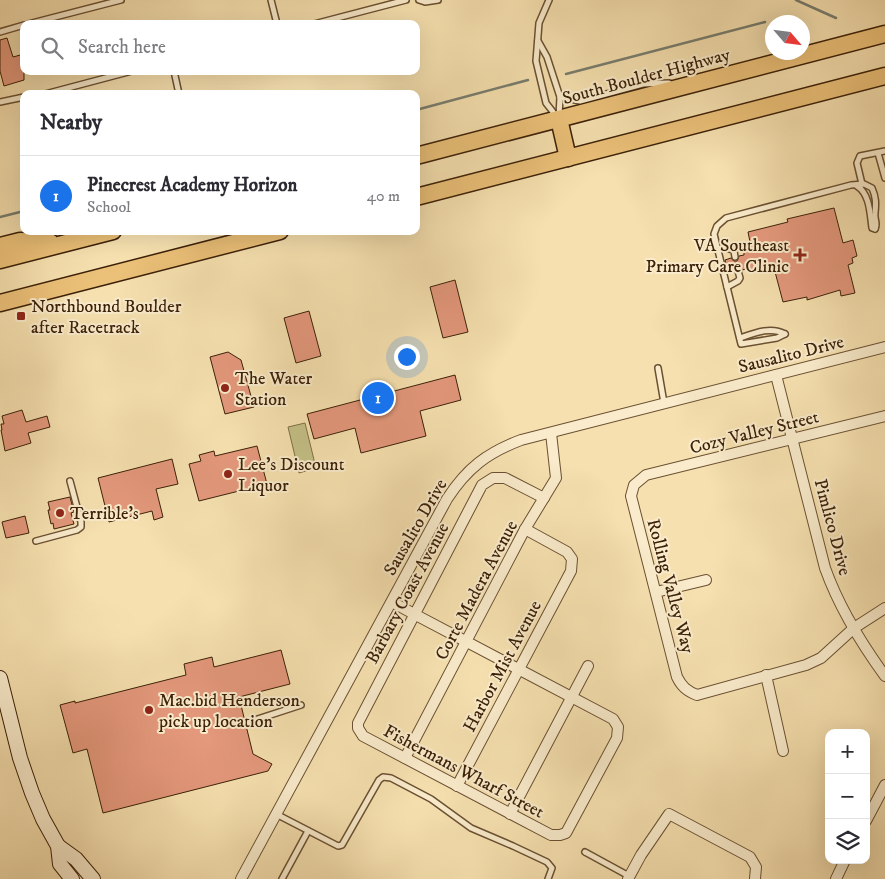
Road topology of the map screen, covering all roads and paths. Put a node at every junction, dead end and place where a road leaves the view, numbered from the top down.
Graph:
1 (121, 0) edge
2 (271, 0) edge
3 (372, 0) edge
4 (406, 0) edge
5 (419, 0) edge
6 (438, 0) edge
7 (549, 0) edge
8 (375, 8) junction
9 (44, 20) edge
10 (276, 20) edge
11 (329, 20) edge
12 (20, 26) edge
13 (0, 32) edge
14 (885, 34) edge
15 (538, 41) junction
16 (117, 75) edge
17 (175, 75) edge
18 (885, 76) edge
19 (704, 81) junction
20 (60, 90) edge
21 (178, 90) edge
22 (560, 97) junction
23 (20, 98) edge
24 (0, 102) edge
25 (559, 119) junction
26 (885, 151) edge
27 (878, 152) junction
28 (420, 155) edge
29 (568, 158) junction
30 (885, 178) edge
31 (859, 185) junction
32 (420, 196) edge
33 (97, 235) edge
34 (264, 235) edge
35 (70, 242) junction
36 (0, 246) edge
37 (718, 250) junction
38 (735, 257) dead end
39 (0, 260) edge
40 (738, 271) dead end
41 (727, 286) junction
42 (0, 303) edge
43 (740, 338) junction
44 (885, 347) edge
45 (658, 368) dead end
46 (776, 374) junction
47 (664, 403) junction
48 (885, 416) edge
49 (551, 432) junction
50 (793, 439) junction
51 (70, 481) dead end
52 (634, 485) joint
53 (544, 498) junction
54 (525, 529) junction
55 (36, 540) dead end
56 (706, 580) dead end
57 (656, 592) junction
58 (392, 602) junction
59 (885, 608) edge
60 (414, 614) junction
61 (854, 628) junction
62 (466, 642) junction
63 (588, 666) dead end
64 (519, 669) junction
65 (766, 675) junction
66 (885, 676) edge
67 (0, 678) edge
68 (571, 697) junction
69 (301, 705) dead end
70 (255, 720) dead end
71 (358, 728) joint
72 (783, 751) dead end
73 (405, 758) junction
74 (885, 785) edge
75 (457, 786) junction
76 (276, 814) junction
77 (510, 814) junction
78 (867, 819) edge
79 (308, 831) junction
80 (58, 846) junction
81 (585, 852) dead end
82 (844, 864) edge
83 (629, 878) edge
84 (72, 879) edge
85 (93, 879) edge
86 (241, 879) edge
87 (282, 879) edge
88 (548, 879) edge
89 (755, 879) edge
90 (836, 879) edge

1 - 9 lane
2 - 10 lane
3 - 8 lane
4 - 8 lane
5 - 6 lane
7 - 15 lane
8 - 11 lane
12 - 13 lane
14 - 19 main road, South Boulder Highway
15 - 22 lane
15 - 25 lane
16 - 20 lane
17 - 21 lane
18 - 29 main road
19 - 22 lane
19 - 25 main road, South Boulder Highway
22 - 25 lane
23 - 24 lane
25 - 28 main road, South Boulder Highway
25 - 29 main road
26 - 27 lane
27 - 30 lane
27 - 31 lane
29 - 32 main road
31 - 31 lane
31 - 37 lane
33 - 35 main road
34 - 42 main road
35 - 36 main road
35 - 39 main road
37 - 38 lane
37 - 41 lane
40 - 41 lane
41 - 43 lane
43 - 43 lane
44 - 46 street, Sausalito Drive
45 - 47 lane
46 - 47 street, Sausalito Drive
46 - 50 street, Pimlico Drive
47 - 49 street, Sausalito Drive
48 - 50 street, Cozy Valley Street
49 - 53 street, Corte Madera Avenue
49 - 58 street, Sausalito Drive
50 - 52 street, Cozy Valley Street
50 - 61 street, Pimlico Drive
51 - 55 lane
52 - 57 street, Rolling Valley Way
53 - 54 street, Corte Madera Avenue
53 - 60 street, Barbary Coast Avenue
54 - 62 street, Corte Madera Avenue
54 - 64 street, Harbor Mist Avenue
56 - 57 street
57 - 65 street, Rolling Valley Way
58 - 60 street
58 - 76 street, Sausalito Drive
59 - 61 street
60 - 62 street
60 - 71 street, Barbary Coast Avenue
61 - 65 street
61 - 66 street, Pimlico Drive
62 - 64 street
62 - 73 street, Corte Madera Avenue
63 - 68 street
64 - 68 street
64 - 75 street, Harbor Mist Avenue
65 - 72 street
67 - 80 main road
68 - 77 street
68 - 77 street, Fishermans Wharf Street
69 - 70 lane
71 - 73 street, Fishermans Wharf Street
73 - 75 street, Fishermans Wharf Street
74 - 78 street
75 - 77 street, Fishermans Wharf Street
76 - 79 lane
76 - 86 street, Sausalito Drive
79 - 87 lane
79 - 88 lane
80 - 84 main road
80 - 85 main road
81 - 83 lane
82 - 90 street
83 - 89 street

